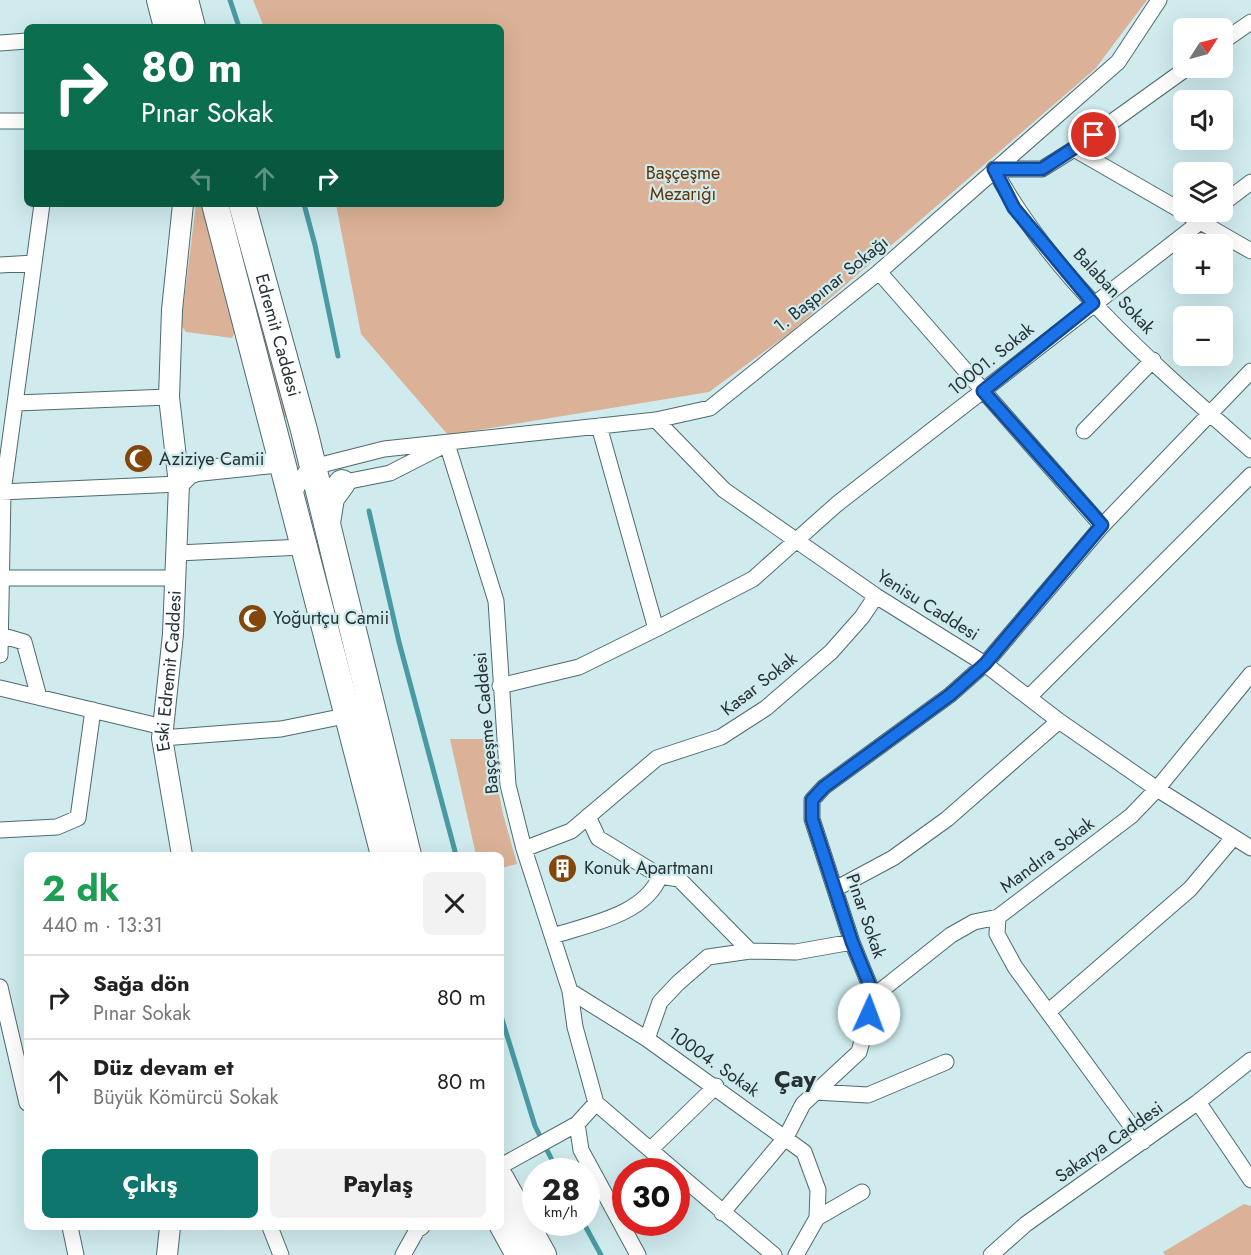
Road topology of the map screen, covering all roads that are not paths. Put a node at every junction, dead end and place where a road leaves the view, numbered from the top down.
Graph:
1 (160, 0) edge
2 (185, 0) edge
3 (1159, 0) edge
4 (1251, 22) edge
5 (166, 24) edge
6 (191, 24) edge
7 (1233, 34) edge
8 (24, 40) edge
9 (0, 43) edge
10 (1173, 78) edge
11 (0, 121) edge
12 (24, 121) edge
13 (1074, 149) junction
14 (994, 169) junction
15 (1251, 182) edge
16 (1233, 196) edge
17 (1173, 206) edge
18 (42, 207) edge
19 (183, 207) edge
20 (216, 207) edge
21 (243, 207) edge
22 (1200, 222) joint
23 (1251, 251) edge
24 (34, 263) junction
25 (0, 265) edge
26 (879, 272) junction
27 (1093, 303) junction
28 (1153, 360) junction
29 (1251, 371) edge
30 (983, 391) junction
31 (169, 397) junction
32 (16, 403) junction
33 (1210, 414) junction
34 (656, 420) junction
35 (599, 426) junction
36 (1084, 431) dead end
37 (447, 444) junction
38 (1251, 450) edge
39 (1251, 475) edge
40 (312, 477) junction
41 (179, 484) junction
42 (1, 492) edge
43 (1102, 525) junction
44 (795, 540) junction
45 (303, 547) junction
46 (178, 553) junction
47 (2, 578) junction
48 (176, 578) junction
49 (876, 596) junction
50 (656, 629) junction
51 (0, 635) edge
52 (0, 655) edge
53 (985, 664) junction
54 (1251, 674) edge
55 (500, 686) junction
56 (0, 688) edge
57 (39, 697) junction
58 (1029, 697) junction
59 (93, 710) junction
60 (335, 718) dead end
61 (1059, 721) junction
62 (163, 732) junction
63 (1157, 789) junction
64 (588, 816) junction
65 (0, 830) edge
66 (1233, 838) junction
67 (1251, 848) edge
68 (524, 849) junction
69 (182, 852) edge
70 (383, 852) edge
71 (407, 852) edge
72 (660, 876) junction
73 (837, 888) junction
74 (998, 917) junction
75 (553, 936) junction
76 (852, 942) junction
77 (750, 951) junction
78 (0, 987) edge
79 (570, 991) junction
80 (874, 996) junction
81 (1048, 1012) junction
82 (647, 1038) junction
83 (1251, 1060) edge
84 (946, 1062) dead end
85 (716, 1086) junction
86 (24, 1090) edge
87 (815, 1092) junction
88 (1198, 1102) junction
89 (596, 1103) junction
90 (577, 1124) junction
91 (786, 1137) junction
92 (1143, 1142) junction
93 (651, 1149) junction
94 (661, 1158) edge
95 (505, 1168) edge
96 (1251, 1180) edge
97 (690, 1184) edge
98 (862, 1192) dead end
99 (722, 1213) junction
100 (817, 1218) junction
101 (504, 1228) edge
102 (71, 1230) edge
103 (170, 1230) edge
104 (271, 1230) edge
105 (417, 1230) edge
106 (992, 1254) edge
107 (76, 1255) edge
108 (167, 1255) edge
109 (281, 1255) edge
110 (403, 1255) edge
111 (519, 1255) edge
112 (543, 1255) edge
113 (638, 1255) edge
114 (773, 1255) edge
115 (796, 1255) edge

1 - 5 highway
2 - 6 highway
3 - 14 street, 1. Başpınar Sokağı
4 - 7 street
8 - 9 street
10 - 13 street
11 - 12 street
13 - 14 street
13 - 17 street
14 - 26 street, 1. Başpınar Sokağı
14 - 27 street, Balaban Sokak
15 - 16 street
18 - 24 street
19 - 31 street, Eski Edremit Caddesi
20 - 40 highway, Edremit Caddesi
21 - 40 highway, Edremit Caddesi
22 - 23 street
22 - 27 street, 10001. Sokak
24 - 25 street
24 - 32 street
26 - 30 street
26 - 34 street, 1. Başpınar Sokağı
27 - 28 street, Balaban Sokak
27 - 30 street, 10001. Sokak
28 - 33 street, Balaban Sokak
28 - 36 street
29 - 33 street
30 - 43 street
30 - 44 street, 10001. Sokak
31 - 32 street
31 - 41 street, Eski Edremit Caddesi
32 - 42 street
33 - 38 street, Balaban Sokak
33 - 43 street
34 - 35 street, 1. Başpınar Sokağı
34 - 44 street, Yenisu Caddesi
35 - 37 street, 1. Başpınar Sokağı
35 - 50 street
37 - 40 street, 1. Başpınar Sokağı
37 - 40 street
37 - 55 street, Başçeşme Caddesi
39 - 58 street
40 - 41 street
40 - 45 highway
40 - 71 highway
41 - 42 street
41 - 46 street, Eski Edremit Caddesi
42 - 47 street
43 - 53 street
44 - 49 street, Yenisu Caddesi
44 - 50 street, 10001. Sokak
45 - 46 street
45 - 70 highway
46 - 48 street, Eski Edremit Caddesi
47 - 48 street
47 - 51 street
48 - 62 street, Eski Edremit Caddesi
49 - 53 street, Yenisu Caddesi
49 - 64 street, Kasar Sokak
50 - 55 street, 10001. Sokak
51 - 52 street
51 - 57 street
53 - 58 street, Yenisu Caddesi
53 - 73 street, Pınar Sokak
54 - 63 street, Mandıra Sokak
55 - 68 street, Başçeşme Caddesi
56 - 57 street
57 - 59 street
58 - 61 street, Yenisu Caddesi
59 - 62 street
59 - 65 street
60 - 62 street
61 - 63 street, Yenisu Caddesi
61 - 73 street
62 - 69 street, Eski Edremit Caddesi
63 - 66 street, Yenisu Caddesi
63 - 74 street, Mandıra Sokak
64 - 68 street, Kasar Sokak
64 - 72 street
66 - 67 street, Yenisu Caddesi
66 - 81 street
68 - 75 street, Başçeşme Caddesi
72 - 75 street
72 - 77 street
73 - 76 street, Pınar Sokak
74 - 80 street
74 - 81 street, Mandıra Sokak
75 - 79 street, Başçeşme Caddesi
76 - 77 street
76 - 80 street, Pınar Sokak
77 - 82 street
78 - 86 street
79 - 82 street, 10004. Sokak
79 - 89 street, Başçeşme Caddesi
80 - 87 street
81 - 92 street, Mandıra Sokak
82 - 85 street, 10004. Sokak
83 - 88 street, Sakarya Caddesi
84 - 87 street
85 - 91 street, 10004. Sokak
85 - 93 street
87 - 91 street
88 - 92 street, Sakarya Caddesi
88 - 96 street
89 - 90 street
89 - 93 street
90 - 95 street
90 - 113 street
91 - 99 street
91 - 100 street, 10004. Sokak
92 - 106 street, Sakarya Caddesi
93 - 94 street
95 - 112 highway
97 - 99 street
98 - 100 street
99 - 114 street
100 - 115 street
101 - 111 highway
102 - 107 street
103 - 108 street
104 - 109 street
105 - 110 street

